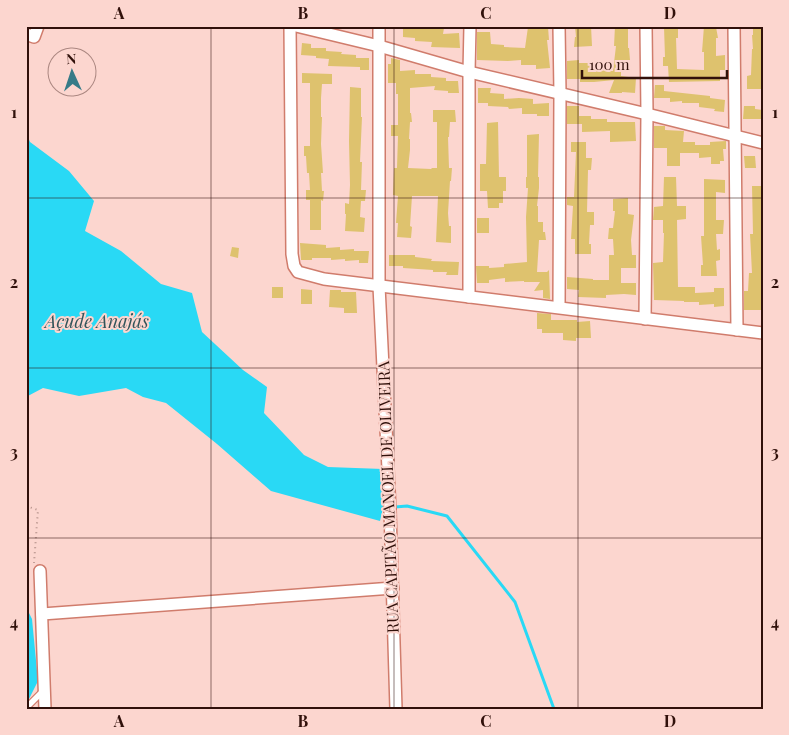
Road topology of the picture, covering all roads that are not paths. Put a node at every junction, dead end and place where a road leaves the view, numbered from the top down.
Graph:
1 (38, 26) edge
2 (290, 26) edge
3 (296, 26) edge
4 (379, 26) edge
5 (470, 26) edge
6 (559, 26) edge
7 (646, 26) edge
8 (734, 26) edge
9 (26, 34) edge
10 (379, 46) junction
11 (468, 72) junction
12 (560, 94) junction
13 (647, 114) junction
14 (734, 135) junction
15 (763, 143) edge
16 (379, 286) junction
17 (469, 297) junction
18 (558, 307) junction
19 (645, 319) junction
20 (736, 330) junction
21 (763, 333) edge
22 (40, 571) road end
23 (393, 588) junction
24 (42, 614) junction
25 (44, 689) junction
26 (26, 708) edge
27 (45, 709) edge
28 (396, 709) edge

1 - 9 street
2 - 16 street
3 - 10 street
4 - 10 street, RUA CAPITÃO MANOEL DE OLIVEIRA
5 - 11 street
6 - 12 street
7 - 13 street
8 - 14 street
10 - 11 street
10 - 16 street, RUA CAPITÃO MANOEL DE OLIVEIRA
11 - 12 street
11 - 17 street
12 - 13 street
12 - 18 street
13 - 14 street
13 - 19 street
14 - 15 street
14 - 20 street
16 - 17 street
16 - 23 street, RUA CAPITÃO MANOEL DE OLIVEIRA
17 - 18 street
18 - 19 street
19 - 20 street
20 - 21 street
22 - 24 street
23 - 24 street
23 - 28 street, RUA CAPITÃO MANOEL DE OLIVEIRA
24 - 25 street
25 - 26 lane
25 - 27 street

